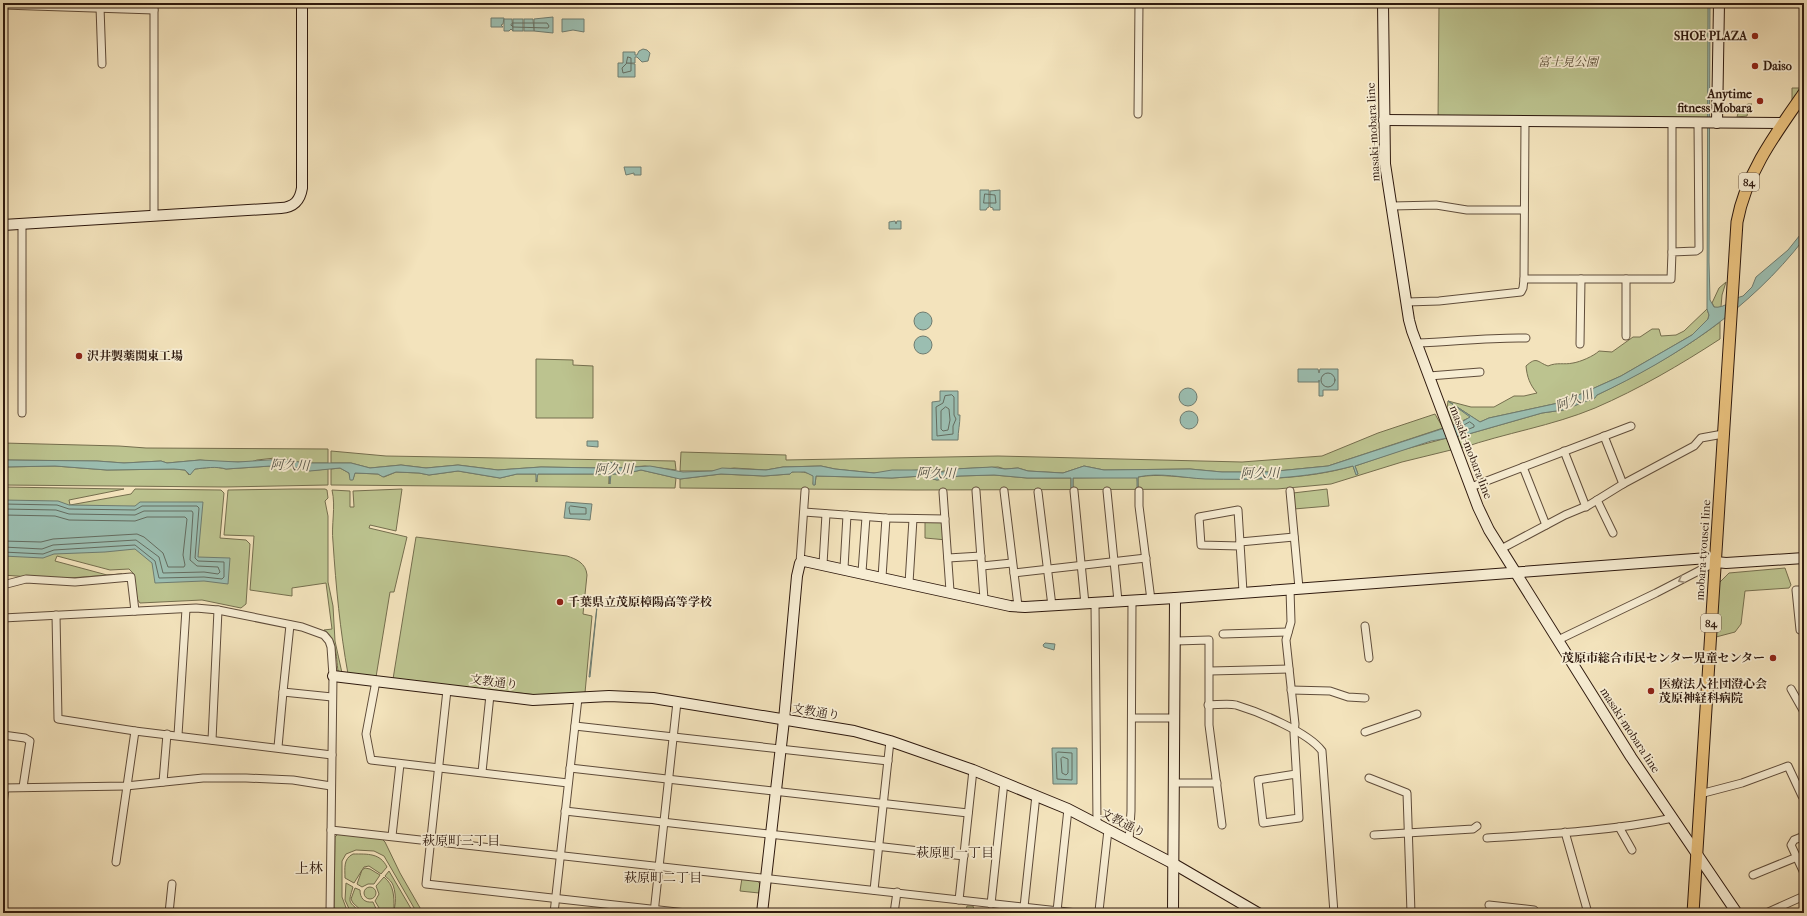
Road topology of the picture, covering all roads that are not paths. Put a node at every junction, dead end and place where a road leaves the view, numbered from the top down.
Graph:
1 (302, 3) edge
2 (1138, 3) edge
3 (1384, 3) edge
4 (1719, 3) edge
5 (3, 4) edge
6 (21, 4) edge
7 (54, 4) edge
8 (98, 6) edge
9 (154, 7) edge
10 (102, 64) dead end
11 (1804, 93) edge
12 (1138, 114) dead end
13 (1384, 120) junction
14 (1525, 122) junction
15 (1672, 123) junction
16 (1698, 123) junction
17 (1717, 123) junction
18 (1783, 123) junction
19 (1392, 206) junction
20 (1524, 210) junction
21 (154, 216) junction
22 (3, 225) edge
23 (22, 225) junction
24 (1672, 252) junction
25 (1524, 279) junction
26 (1581, 279) junction
27 (1626, 279) junction
28 (1407, 302) junction
29 (1626, 336) dead end
30 (1526, 338) dead end
31 (1416, 343) junction
32 (1580, 344) dead end
33 (1480, 372) dead end
34 (1429, 376) junction
35 (22, 413) dead end
36 (1631, 426) dead end
37 (1723, 434) junction
38 (1604, 436) junction
39 (1564, 451) junction
40 (1523, 467) junction
41 (1623, 484) junction
42 (1471, 487) junction
43 (1139, 490) dead end
44 (805, 491) dead end
45 (976, 491) dead end
46 (1004, 491) dead end
47 (1074, 491) dead end
48 (1107, 491) dead end
49 (1290, 491) dead end
50 (943, 492) dead end
51 (1038, 492) dead end
52 (1598, 500) junction
53 (1586, 507) junction
54 (804, 512) junction
55 (826, 514) junction
56 (847, 515) junction
57 (866, 516) junction
58 (886, 518) junction
59 (913, 519) junction
60 (946, 519) junction
61 (1546, 525) junction
62 (1613, 533) dead end
63 (1294, 537) junction
64 (1240, 544) junction
65 (1501, 549) junction
66 (981, 556) junction
67 (948, 558) junction
68 (1146, 558) junction
69 (1804, 558) edge
70 (1113, 562) junction
71 (1716, 562) junction
72 (800, 563) junction
73 (1012, 563) junction
74 (823, 564) junction
75 (982, 566) junction
76 (1081, 566) junction
77 (844, 568) junction
78 (1047, 569) junction
79 (862, 572) junction
80 (1014, 573) junction
81 (1515, 573) junction
82 (882, 577) junction
83 (909, 583) junction
84 (3, 585) edge
85 (1294, 588) junction
86 (1804, 590) edge
87 (950, 591) junction
88 (1243, 592) junction
89 (1175, 598) junction
90 (984, 599) junction
91 (1151, 600) junction
92 (1118, 601) junction
93 (1132, 601) junction
94 (1090, 603) junction
95 (1018, 606) junction
96 (1052, 606) junction
97 (186, 609) junction
98 (218, 610) junction
99 (135, 611) junction
100 (56, 615) junction
101 (3, 618) edge
102 (290, 625) junction
103 (1365, 626) dead end
104 (1800, 630) dead end
105 (1288, 632) junction
106 (1223, 634) dead end
107 (1558, 640) junction
108 (1176, 641) junction
109 (1369, 658) dead end
110 (1289, 669) junction
111 (1210, 671) junction
112 (333, 676) junction
113 (376, 681) junction
114 (1791, 689) dead end
115 (447, 690) junction
116 (1291, 690) junction
117 (283, 692) junction
118 (490, 695) junction
119 (332, 697) junction
120 (578, 698) junction
121 (1366, 698) dead end
122 (1801, 701) edge
123 (677, 702) junction
124 (1208, 704) junction
125 (1804, 712) edge
126 (1418, 714) dead end
127 (1132, 718) junction
128 (1175, 718) junction
129 (784, 720) junction
130 (575, 726) junction
131 (1294, 730) junction
132 (135, 731) junction
133 (1366, 732) dead end
134 (167, 734) junction
135 (3, 735) edge
136 (178, 735) junction
137 (674, 737) junction
138 (212, 740) junction
139 (890, 741) junction
140 (278, 747) junction
141 (781, 750) junction
142 (332, 755) junction
143 (888, 761) junction
144 (400, 764) junction
145 (440, 768) junction
146 (570, 768) junction
147 (972, 770) junction
148 (482, 772) junction
149 (1296, 774) junction
150 (1369, 778) dead end
151 (669, 780) junction
152 (163, 782) junction
153 (1004, 782) junction
154 (1174, 782) junction
155 (568, 783) junction
156 (1217, 783) junction
157 (126, 786) junction
158 (331, 786) junction
159 (4, 788) edge
160 (23, 788) junction
161 (776, 792) junction
162 (1700, 794) junction
163 (1036, 795) junction
164 (1802, 796) dead end
165 (3, 804) edge
166 (883, 804) junction
167 (1068, 809) junction
168 (565, 811) junction
169 (968, 813) junction
170 (1672, 818) junction
171 (664, 822) junction
172 (1097, 824) junction
173 (1222, 825) dead end
174 (1477, 826) dead end
175 (1619, 828) junction
176 (331, 830) junction
177 (1108, 830) junction
178 (1565, 832) junction
179 (1409, 833) junction
180 (771, 834) junction
181 (1374, 835) dead end
182 (392, 836) junction
183 (1804, 836) edge
184 (1486, 838) dead end
185 (431, 840) junction
186 (1129, 840) junction
187 (879, 846) junction
188 (1632, 850) dead end
189 (1697, 854) junction
190 (560, 855) junction
191 (964, 856) junction
192 (1797, 857) junction
193 (116, 862) dead end
194 (1174, 864) junction
195 (659, 866) junction
196 (1804, 873) edge
197 (1752, 875) dead end
198 (766, 879) junction
199 (172, 884) dead end
200 (874, 890) junction
201 (897, 892) junction
202 (1804, 896) edge
203 (555, 898) junction
204 (959, 900) junction
205 (991, 904) junction
206 (1489, 905) dead end
207 (1024, 907) junction
208 (1534, 910) dead end
209 (654, 911) edge
210 (1057, 911) junction
211 (169, 913) edge
212 (330, 913) edge
213 (554, 913) edge
214 (686, 913) edge
215 (762, 913) edge
216 (894, 913) edge
217 (1077, 913) edge
218 (1097, 913) edge
219 (1173, 913) edge
220 (1258, 913) edge
221 (1334, 913) edge
222 (1411, 913) edge
223 (1588, 913) edge
224 (1693, 913) edge
225 (1737, 913) edge
226 (1766, 913) edge

1 - 21 street
2 - 12 street
3 - 13 street, masaki-mobara line
4 - 17 street
5 - 6 street
6 - 7 street
7 - 8 street
8 - 9 street
8 - 10 street
9 - 21 street
11 - 18 main road, 84
13 - 14 street
13 - 19 street, masaki-mobara line
14 - 15 street
14 - 20 street
15 - 16 street
15 - 24 street
16 - 17 street
16 - 24 street
17 - 18 street
18 - 37 main road, mobara-tyousei line / 84
19 - 20 street
19 - 28 street, masaki-mobara line
20 - 25 street
21 - 23 street
22 - 23 street
23 - 35 street
24 - 27 street
25 - 26 street
25 - 28 street
26 - 27 street
26 - 32 street
27 - 29 street
28 - 31 street, masaki-mobara line
30 - 31 street
31 - 34 street, masaki-mobara line
33 - 34 street
34 - 42 street, masaki-mobara line
36 - 38 street
37 - 41 street
37 - 71 main road, mobara-tyousei line / 84
38 - 39 street
38 - 41 street
39 - 40 street
39 - 53 street
40 - 42 street
40 - 61 street
41 - 52 street
42 - 65 street, masaki-mobara line
43 - 68 street
44 - 54 street
45 - 66 street
46 - 73 street
47 - 76 street
48 - 70 street
49 - 63 street
50 - 60 street
51 - 78 street
52 - 53 street
52 - 62 street
53 - 61 street
54 - 55 street
54 - 72 street
55 - 56 street
55 - 74 street
56 - 57 street
56 - 77 street
57 - 58 street
57 - 79 street
58 - 59 street
58 - 82 street
59 - 60 street
59 - 83 street
60 - 67 street
61 - 65 street
63 - 64 street
63 - 85 street
64 - 64 street
64 - 88 street
65 - 81 street, masaki-mobara line
66 - 67 street
66 - 75 street
67 - 87 street
68 - 70 street
68 - 91 street
69 - 71 street
70 - 76 street
70 - 92 street
71 - 81 street
71 -> 107 street
71 - 162 main road, mobara-tyousei line / 84
72 - 74 street
72 - 129 street
73 - 75 street
73 - 80 street
74 - 77 street
75 - 90 street
76 - 78 street
76 - 94 street
77 - 79 street
78 - 80 street
78 - 96 street
79 - 82 street
80 - 95 street
81 - 85 street
81 - 107 street, masaki-mobara line
82 - 83 street
83 - 87 street
84 - 99 street
85 - 88 street
85 - 105 street
86 - 104 street
87 - 90 street
88 - 89 street
89 - 91 street
89 - 108 street
90 - 95 street
91 - 93 street
92 - 93 street
92 - 94 street
93 - 127 street
94 - 96 street
94 - 172 street
95 - 96 street
97 - 98 street
97 - 99 street
97 - 136 street
98 - 102 street
98 - 138 street
99 - 100 street
100 - 101 street
100 - 132 street
102 - 112 street
102 - 117 street
103 - 109 street
105 - 106 street
105 - 110 street
107 - 170 street, masaki-mobara line
108 - 111 street
108 - 128 street
110 - 111 street
110 - 116 street
111 - 124 street
112 - 113 street, 文教通り
112 - 119 street
113 - 115 street, 文教通り
113 - 144 street
114 - 122 street
115 - 118 street, 文教通り
115 - 145 street
116 - 121 street
116 - 131 street
117 - 119 street
117 - 140 street
118 - 120 street, 文教通り
118 - 148 street
119 - 142 street
120 - 123 street, 文教通り
120 - 130 street
122 - 125 street
123 - 129 street, 文教通り
123 - 137 street
124 - 131 street
124 - 156 street
126 - 133 street
127 - 128 street
127 - 186 street
128 - 154 street
129 - 139 street, 文教通り
129 - 141 street
130 - 137 street
130 - 146 street
131 - 149 street
131 - 221 street
132 - 134 street
132 - 157 street
134 - 136 street
134 - 152 street
135 - 160 street
136 - 138 street
137 - 141 street
137 - 151 street
138 - 140 street
139 - 143 street
139 - 147 street, 文教通り
140 - 142 street
141 - 143 street
141 - 161 street
142 - 158 street
143 - 166 street
144 - 145 street
144 - 182 street
145 - 148 street
145 - 185 street
146 - 151 street
146 - 155 street
147 - 153 street, 文教通り
147 - 169 street
148 - 155 street
149 - 149 street
150 - 179 street
151 - 161 street
151 - 171 street
152 - 157 street
152 - 158 street
153 - 163 street, 文教通り
153 - 205 street
154 - 156 street
154 - 194 street
155 - 168 street
156 - 173 street
157 - 160 street
157 - 193 street
158 - 176 street
159 - 160 street
159 - 165 street
161 - 166 street
161 - 180 street
162 - 164 street
162 - 189 main road, mobara-tyousei line / 84
163 - 167 street, 文教通り
163 - 207 street
166 - 169 street
166 - 187 street
167 - 172 street, 文教通り
167 - 210 street
168 - 171 street
168 - 190 street
169 - 191 street
170 - 175 street
170 - 189 street, masaki-mobara line
171 - 180 street
171 - 195 street
172 - 177 street, 文教通り
174 - 179 street
175 - 178 street
175 - 188 street
176 - 182 street
176 - 212 street
177 - 186 street, 文教通り
177 - 218 street
178 - 184 street
178 - 223 street
179 - 181 street
179 - 222 street
180 - 187 street
180 - 198 street
182 - 185 street
183 - 192 street
185 - 190 street
185 - 203 street
186 - 194 street, 文教通り
187 - 191 street
187 - 200 street
189 - 224 main road, mobara-tyousei line / 84
189 - 225 street, masaki-mobara line
190 - 195 street
190 - 203 street
191 - 204 street
192 - 196 street
192 - 197 street
194 - 219 street
194 - 220 street, 文教通り
195 - 198 street
195 - 209 street
198 - 200 street
198 - 215 street
199 - 211 street
200 - 201 street
201 - 204 street
201 - 216 street
202 - 226 street
203 - 209 street
203 - 213 street
204 - 205 street
205 - 207 street
206 - 208 street
207 - 210 street
209 - 214 street
210 - 217 street

